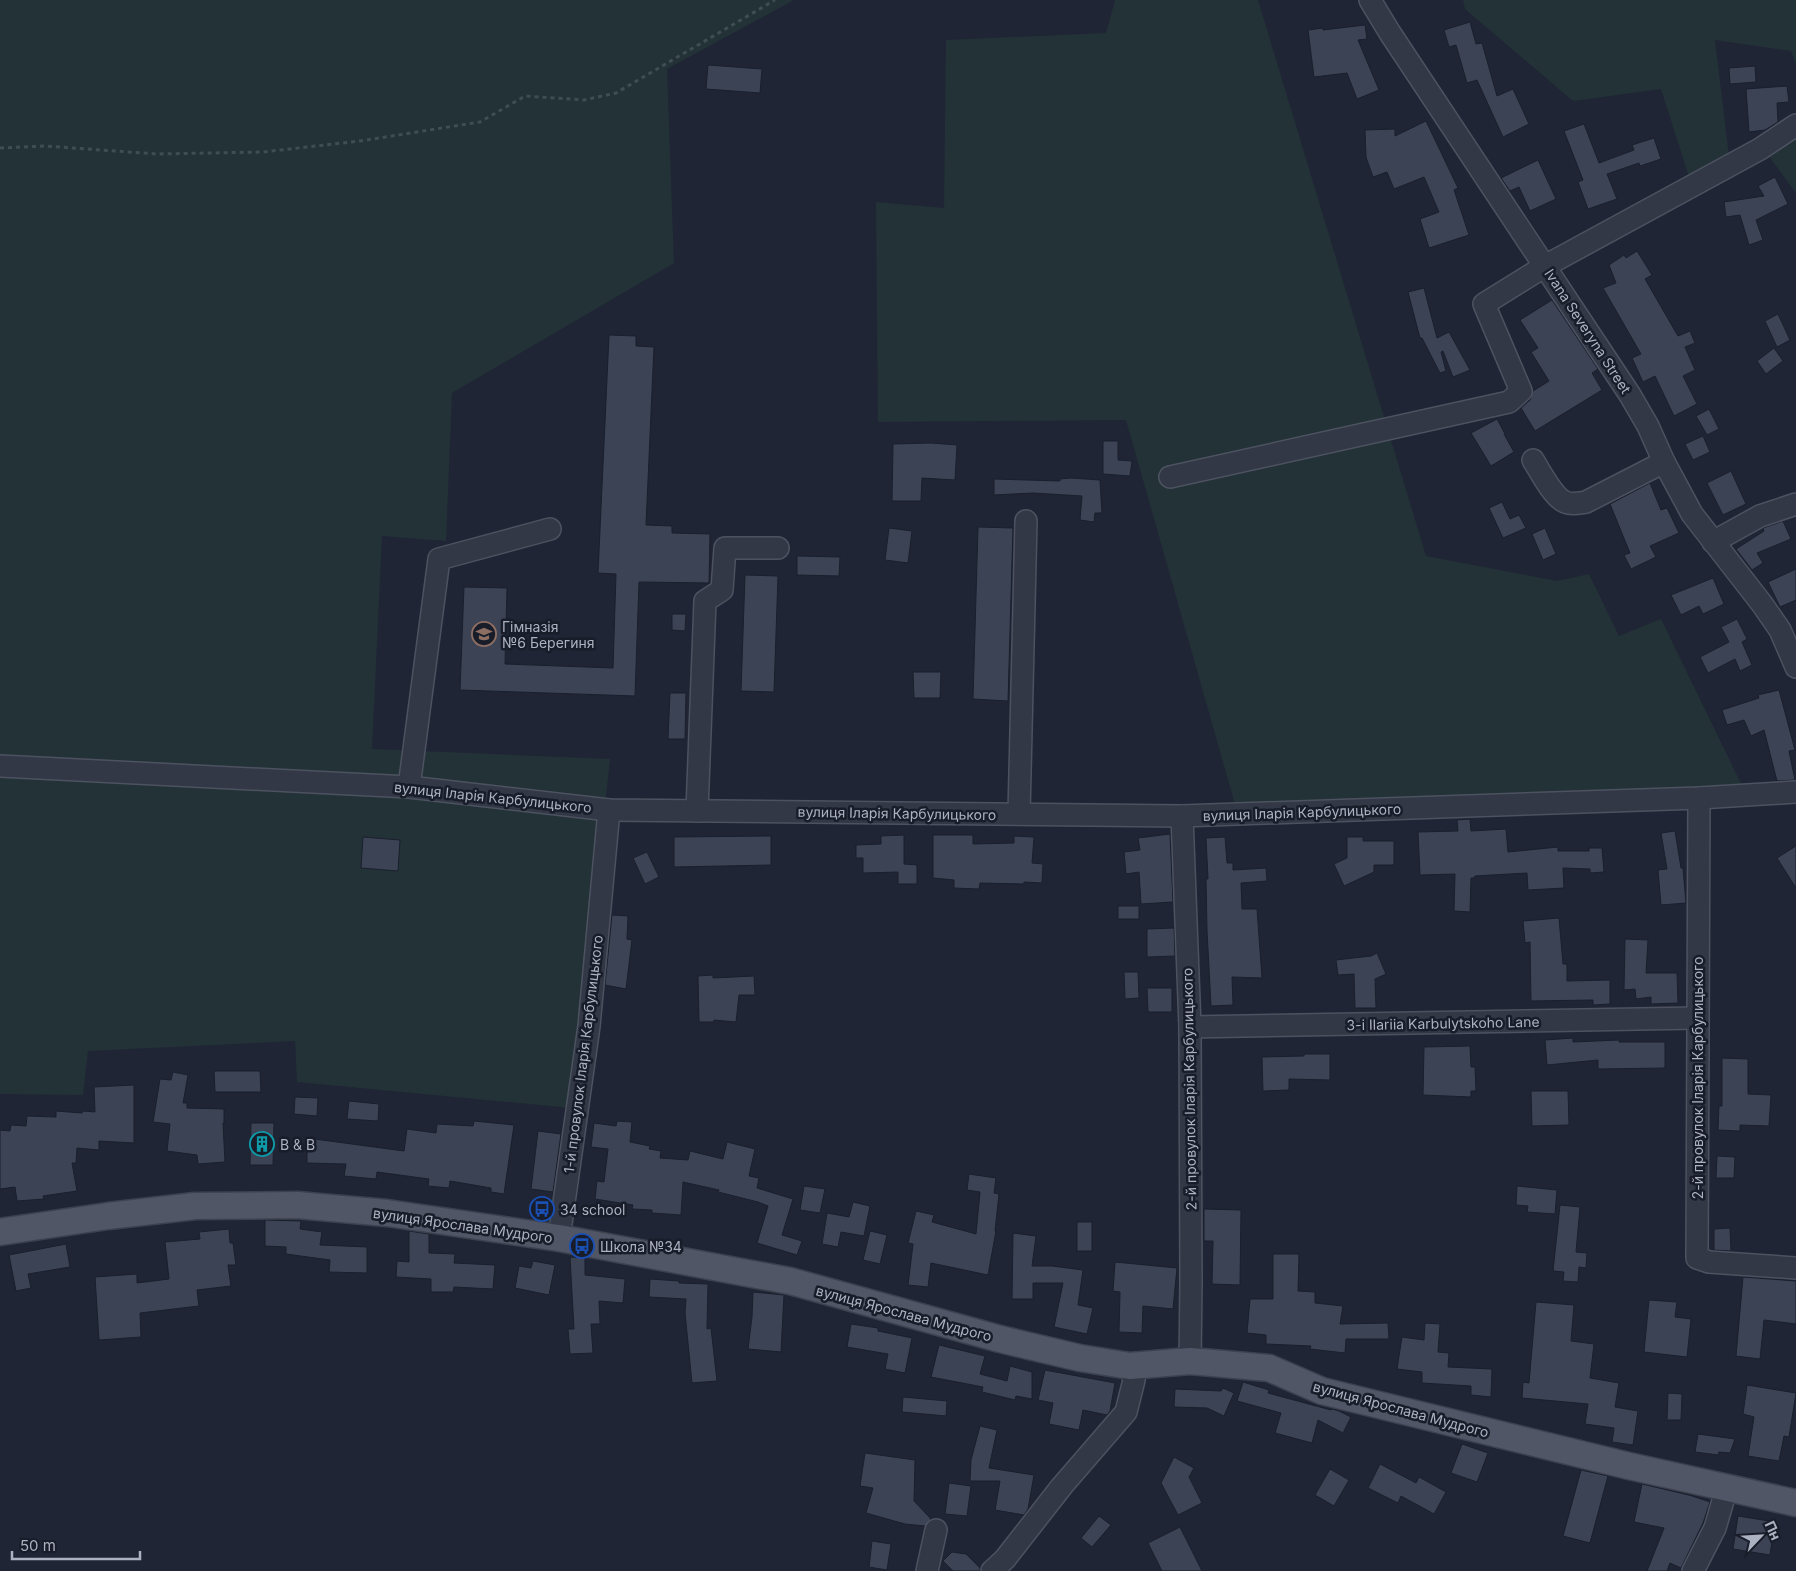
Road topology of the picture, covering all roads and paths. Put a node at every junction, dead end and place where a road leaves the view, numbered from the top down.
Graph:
1 (775, 0) edge
2 (1370, 0) edge
3 (1796, 125) edge
4 (0, 148) edge
5 (1545, 266) junction
6 (1532, 460) dead end
7 (1664, 462) junction
8 (1170, 478) dead end
9 (1796, 504) edge
10 (1026, 521) dead end
11 (550, 529) dead end
12 (1713, 542) junction
13 (778, 548) dead end
14 (1796, 667) edge
15 (0, 766) edge
16 (410, 787) junction
17 (1796, 792) edge
18 (1699, 798) junction
19 (609, 810) junction
20 (697, 811) junction
21 (1019, 814) junction
22 (1182, 816) junction
23 (1697, 1018) junction
24 (1190, 1027) junction
25 (0, 1232) edge
26 (559, 1238) junction
27 (1796, 1268) edge
28 (1190, 1361) junction
29 (1130, 1366) junction
30 (1727, 1487) junction
31 (1796, 1503) edge
32 (936, 1530) dead end
33 (927, 1571) edge
34 (992, 1571) edge
35 (1694, 1571) edge

1 - 4 path
2 - 5 street, Ivana Severyna Street
3 - 5 street
5 - 7 street, Ivana Severyna Street
5 - 8 street
6 - 7 street
7 - 12 street, Ivana Severyna Street
9 - 12 street
10 - 21 street
11 - 16 street
12 - 14 street, Ivana Severyna Street
13 - 20 street
15 - 16 street, вулиця Іларія Карбулицького
16 - 19 street, вулиця Іларія Карбулицького
17 - 18 street, вулиця Іларія Карбулицького
18 - 22 street, вулиця Іларія Карбулицького
18 - 23 street, 2-й провулок Іларія Карбулицького
19 - 20 street, вулиця Іларія Карбулицького
19 - 26 street, 1-й провулок Іларія Карбулицького
20 - 21 street, вулиця Іларія Карбулицького
21 - 22 street, вулиця Іларія Карбулицького
22 - 24 street, 2-й провулок Іларія Карбулицького
23 - 24 street, 3-i Ilariia Karbulytskoho Lane
23 - 27 street, 2-й провулок Іларія Карбулицького
24 - 28 street, 2-й провулок Іларія Карбулицького
25 - 26 main road, вулиця Ярослава Мудрого
26 - 29 main road, вулиця Ярослава Мудрого
28 - 29 main road, вулиця Ярослава Мудрого
28 - 30 main road, вулиця Ярослава Мудрого
29 - 34 street
30 - 31 main road, вулиця Ярослава Мудрого
30 - 35 street
32 - 33 street

